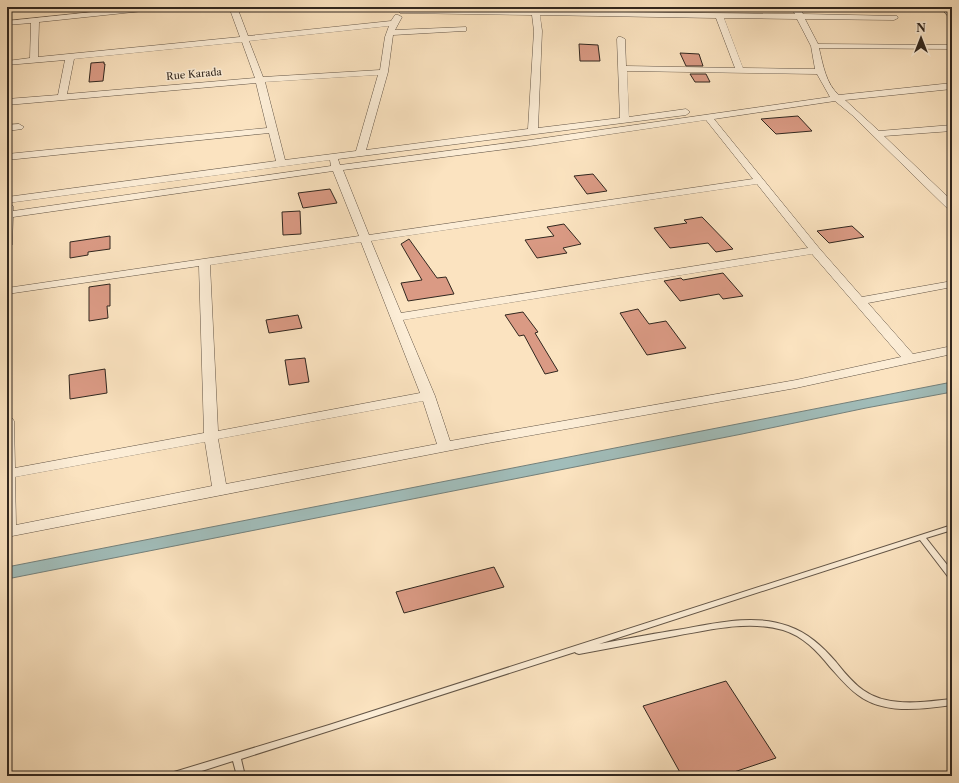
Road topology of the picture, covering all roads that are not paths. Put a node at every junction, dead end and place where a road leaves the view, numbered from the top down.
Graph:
1 (162, 7) edge
2 (233, 7) edge
3 (795, 7) edge
4 (944, 7) edge
5 (404, 9) edge
6 (535, 9) edge
7 (669, 10) edge
8 (719, 15) junction
9 (952, 15) edge
10 (799, 16) junction
11 (894, 18) dead end
12 (36, 20) junction
13 (7, 23) edge
14 (393, 23) junction
15 (463, 28) dead end
16 (390, 33) junction
17 (245, 39) junction
18 (621, 39) dead end
19 (815, 46) junction
20 (952, 47) edge
21 (70, 57) junction
22 (34, 60) junction
23 (7, 63) edge
24 (623, 68) junction
25 (740, 70) junction
26 (384, 72) junction
27 (820, 72) junction
28 (952, 78) edge
29 (260, 80) junction
30 (952, 86) edge
31 (835, 96) junction
32 (62, 97) junction
33 (7, 102) edge
34 (709, 118) junction
35 (625, 120) junction
36 (19, 127) dead end
37 (7, 128) edge
38 (952, 128) edge
39 (272, 130) junction
40 (533, 131) junction
41 (876, 134) junction
42 (360, 154) junction
43 (7, 157) edge
44 (281, 163) junction
45 (334, 163) junction
46 (758, 181) junction
47 (952, 207) edge
48 (7, 208) edge
49 (366, 239) junction
50 (7, 246) edge
51 (815, 250) junction
52 (204, 262) junction
53 (952, 284) edge
54 (7, 291) edge
55 (860, 301) junction
56 (397, 317) junction
57 (952, 350) edge
58 (909, 358) junction
59 (428, 396) junction
60 (7, 421) edge
61 (211, 436) junction
62 (445, 446) junction
63 (7, 474) edge
64 (220, 491) junction
65 (952, 527) edge
66 (8, 532) edge
67 (922, 537) junction
68 (952, 576) edge
69 (550, 656) junction
70 (952, 702) edge
71 (236, 757) junction
72 (174, 776) edge
73 (241, 776) edge

1 - 12 street
2 - 17 street
3 - 10 street
4 - 9 street
5 - 6 street
5 - 14 street
6 - 7 street
6 - 40 street
7 - 8 street
8 - 10 street
8 - 25 street
10 - 11 street
10 - 19 street
12 - 13 street
12 - 22 street
14 - 16 street
14 - 17 street
15 - 16 street
16 - 26 street
17 - 21 street
17 - 29 street
18 - 24 street
19 - 20 street
19 - 27 street
21 - 22 street
21 - 32 street
22 - 23 street
24 - 25 street
24 - 35 street
25 - 27 street
26 - 29 street, Rue Karada
26 - 42 street
27 - 31 street
28 - 31 street
29 - 32 street, Rue Karada
29 - 39 street
30 - 31 street
31 - 34 street
31 - 35 street
31 - 41 street
32 - 33 street, Rue Karada
34 - 45 street
34 - 46 street
35 - 40 street
36 - 37 street
38 - 41 street
39 - 43 street
39 - 44 street
40 - 42 street
41 - 47 street
42 - 45 street
44 - 45 street
44 - 48 street
45 - 48 street
45 - 49 street
46 - 49 street
46 - 51 street
48 - 50 street
49 - 52 street
49 - 56 street
51 - 55 street
51 - 56 street
52 - 54 street
52 - 61 street
53 - 55 street
55 - 58 street
56 - 59 street
57 - 58 street
58 - 62 street
59 - 61 street
59 - 62 street
60 - 63 street
61 - 63 street
61 - 64 street
62 - 64 street
63 - 66 street
64 - 66 street
65 - 67 lane
67 - 68 lane
67 - 69 lane
69 - 70 lane
69 - 71 lane
71 - 72 lane
71 - 73 lane

